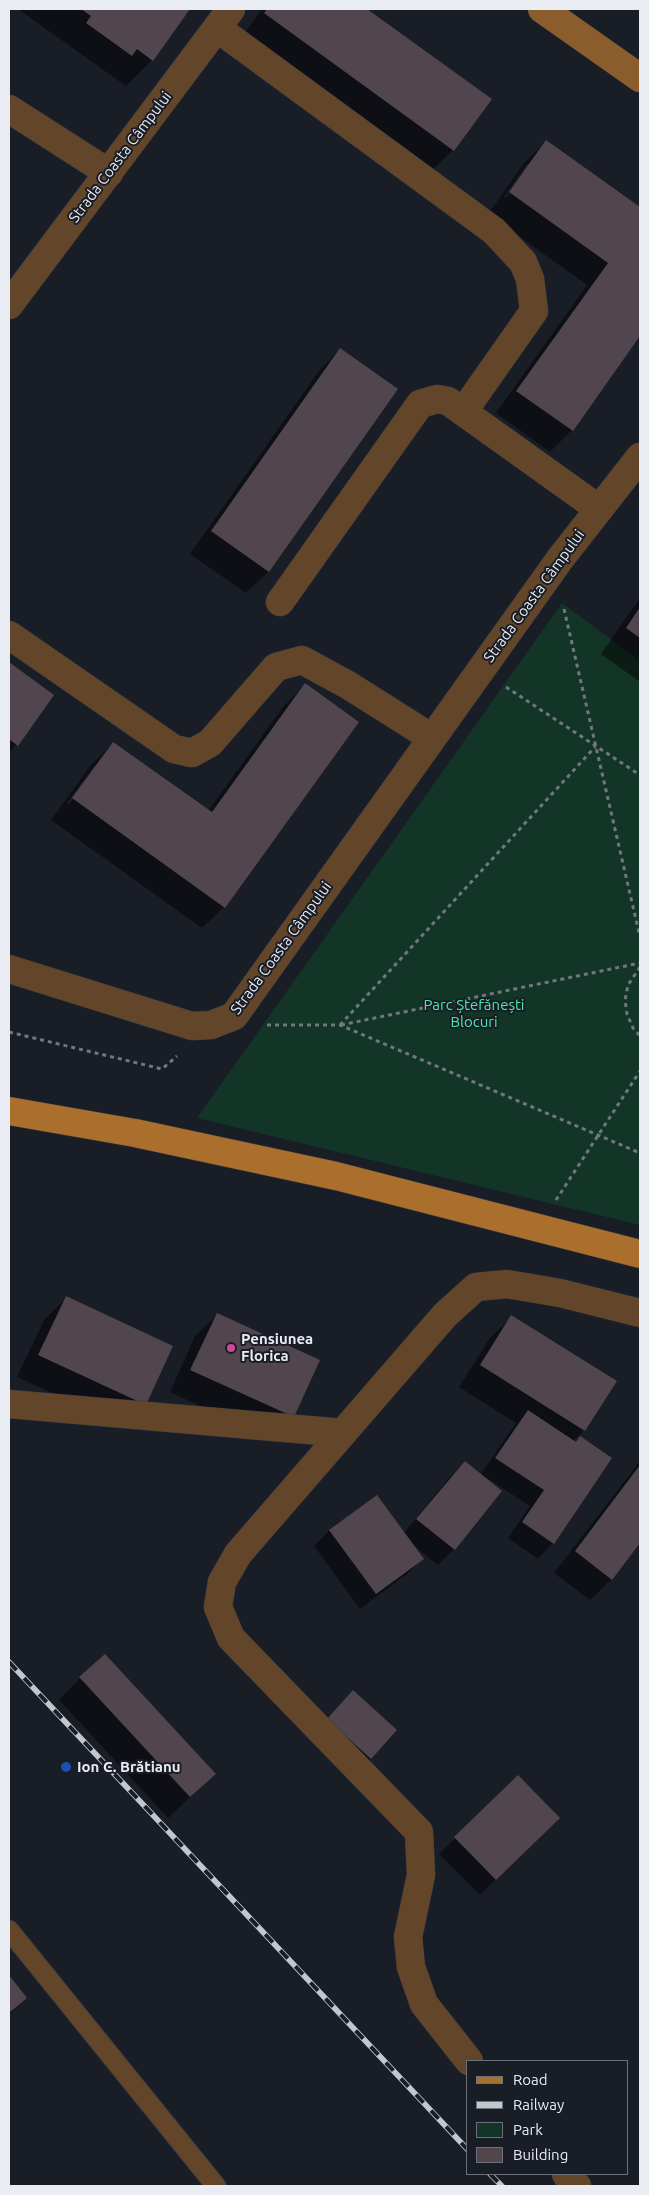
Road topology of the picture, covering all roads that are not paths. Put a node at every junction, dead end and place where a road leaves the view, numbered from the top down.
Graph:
1 (542, 9) edge
2 (224, 18) edge
3 (640, 78) edge
4 (9, 110) edge
5 (109, 172) junction
6 (9, 305) edge
7 (463, 412) junction
8 (640, 457) edge
9 (599, 509) junction
10 (280, 602) dead end
11 (9, 635) edge
12 (432, 738) junction
13 (9, 969) edge
14 (9, 1110) edge
15 (640, 1254) edge
16 (640, 1313) edge
17 (9, 1404) edge
18 (343, 1433) junction
19 (9, 1930) edge
20 (468, 2060) edge
21 (567, 2175) edge
22 (216, 2186) edge
23 (577, 2186) edge

1 - 3 street
2 - 5 street, Strada Coasta Câmpului
2 - 7 street
4 - 5 street
5 - 6 street, Strada Coasta Câmpului
7 - 9 street
7 - 10 street
8 - 9 street, Strada Coasta Câmpului
9 - 12 street, Strada Coasta Câmpului
11 - 12 street
12 - 13 street, Strada Coasta Câmpului
14 - 15 main road
16 - 18 street
17 - 18 street
18 - 20 street
19 - 22 lane
21 - 23 street

